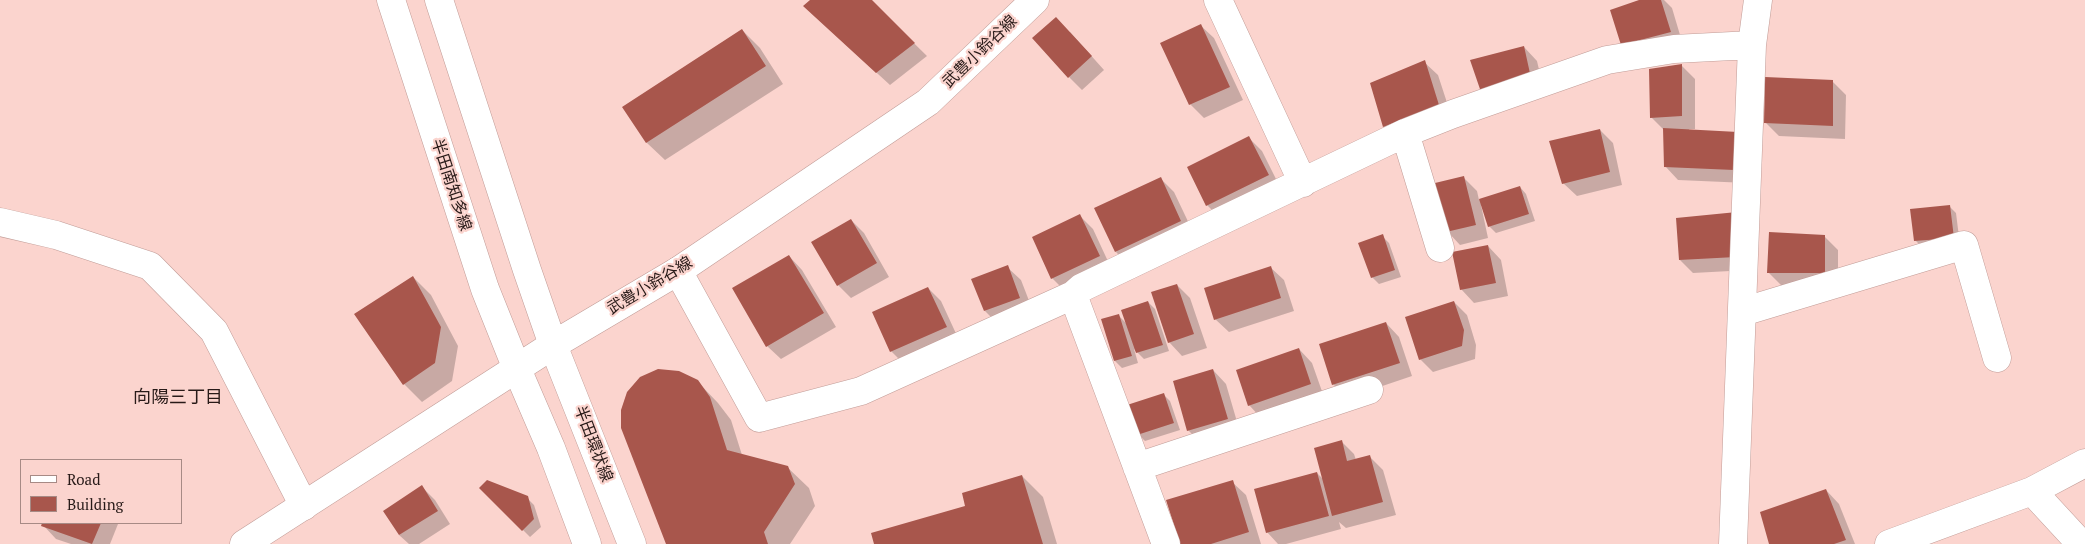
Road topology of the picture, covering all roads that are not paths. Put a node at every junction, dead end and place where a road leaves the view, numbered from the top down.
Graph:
1 (391, 0) edge
2 (439, 0) edge
3 (1035, 0) edge
4 (1218, 0) edge
5 (1758, 0) edge
6 (1752, 45) junction
7 (1405, 133) junction
8 (1303, 183) junction
9 (0, 222) edge
10 (1440, 248) dead end
11 (678, 272) junction
12 (1073, 295) junction
13 (1742, 312) junction
14 (554, 345) junction
15 (1997, 358) dead end
16 (517, 369) junction
17 (1369, 390) dead end
18 (2085, 463) edge
19 (1137, 467) junction
20 (2032, 491) junction
21 (304, 506) junction
22 (244, 544) edge
23 (587, 544) edge
24 (632, 544) edge
25 (1166, 544) edge
26 (1733, 544) edge
27 (1889, 544) edge
28 (2081, 544) edge

1 - 16 street, 半田南知多線
2 - 14 street
3 - 11 street, 武豊小鈴谷線
4 - 8 street
5 - 6 street
6 - 7 street
6 - 13 street
7 - 8 street
7 - 10 street
8 - 12 street
9 - 21 street
11 - 12 street
11 - 14 street, 武豊小鈴谷線
12 - 19 street
13 - 15 street
13 - 26 street
14 - 16 street, 武豊小鈴谷線
14 - 24 street, 半田環状線
16 - 21 street, 武豊小鈴谷線
16 - 23 street
17 - 19 street
18 - 20 street
19 - 25 street
20 - 27 street
20 - 28 street
21 - 22 street, 武豊小鈴谷線

